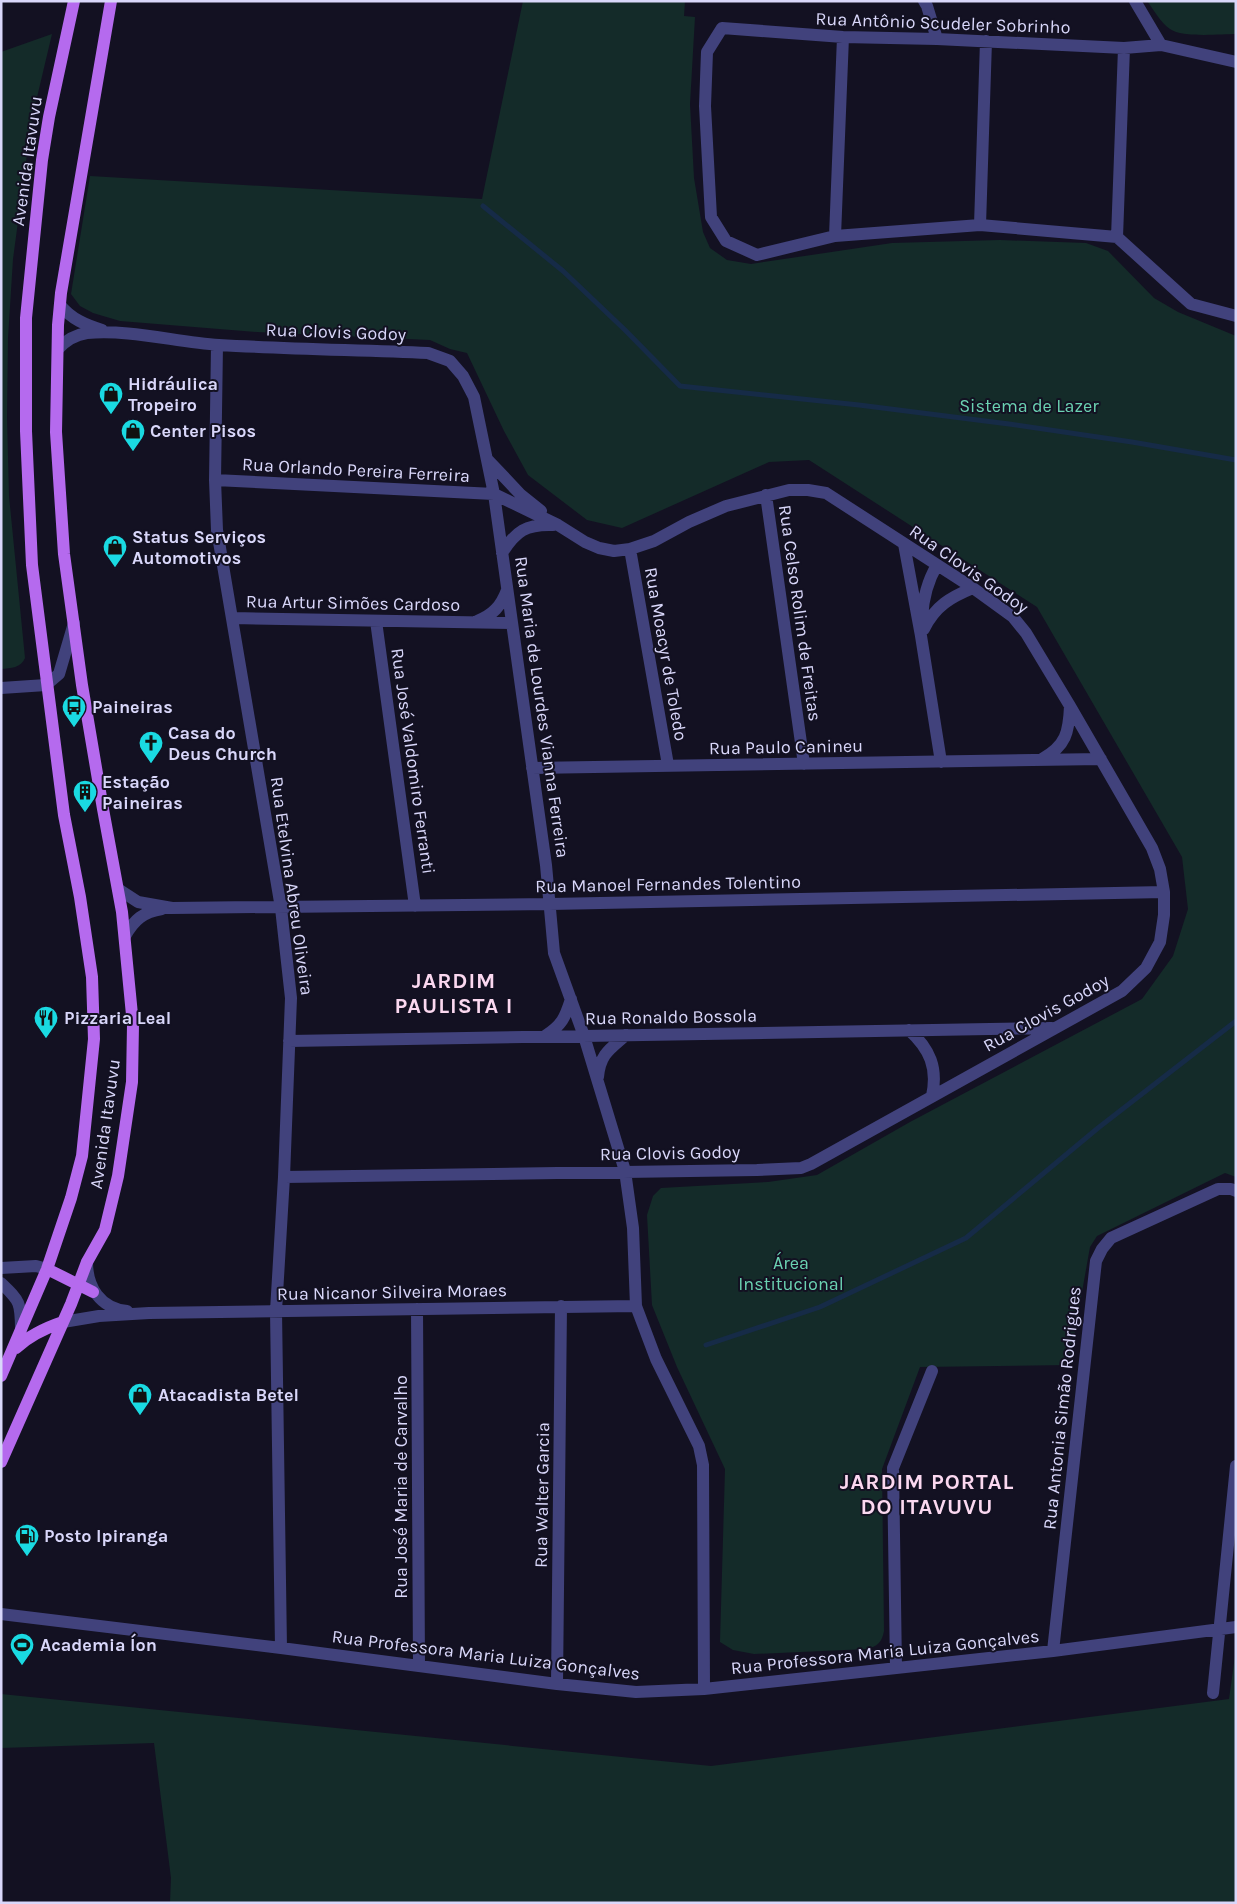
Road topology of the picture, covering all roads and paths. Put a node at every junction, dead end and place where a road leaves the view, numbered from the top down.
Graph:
1 (74, 1) edge
2 (111, 1) edge
3 (924, 1) edge
4 (1135, 1) edge
5 (844, 37) junction
6 (937, 39) junction
7 (986, 41) junction
8 (1161, 45) junction
9 (1124, 48) junction
10 (1236, 62) edge
11 (980, 225) junction
12 (835, 236) junction
13 (1117, 237) junction
14 (60, 305) junction
15 (1236, 316) edge
16 (114, 333) junction
17 (217, 345) junction
18 (58, 349) junction
19 (487, 458) junction
20 (215, 480) junction
21 (493, 489) junction
22 (521, 495) junction
23 (766, 495) junction
24 (558, 525) junction
25 (904, 544) junction
26 (630, 549) junction
27 (502, 554) junction
28 (937, 565) junction
29 (973, 588) junction
30 (507, 590) junction
31 (233, 618) junction
32 (376, 621) junction
33 (472, 622) junction
34 (74, 623) junction
35 (511, 623) junction
36 (921, 636) junction
37 (46, 686) junction
38 (1, 688) edge
39 (1070, 706) junction
40 (1102, 759) junction
41 (1040, 760) junction
42 (941, 762) junction
43 (804, 764) junction
44 (668, 765) junction
45 (532, 768) junction
46 (118, 889) junction
47 (1164, 892) junction
48 (550, 904) junction
49 (415, 906) junction
50 (172, 908) junction
51 (280, 908) junction
52 (125, 936) junction
53 (571, 999) junction
54 (1054, 1028) junction
55 (909, 1030) junction
56 (626, 1035) junction
57 (545, 1036) junction
58 (584, 1036) junction
59 (289, 1041) junction
60 (597, 1082) junction
61 (932, 1096) junction
62 (625, 1171) junction
63 (284, 1177) junction
64 (1236, 1191) edge
65 (87, 1262) junction
66 (1, 1268) edge
67 (47, 1269) junction
68 (1, 1283) edge
69 (78, 1284) junction
70 (93, 1292) junction
71 (561, 1306) junction
72 (636, 1306) junction
73 (417, 1309) junction
74 (276, 1311) junction
75 (149, 1313) junction
76 (63, 1322) junction
77 (21, 1331) junction
78 (12, 1351) junction
79 (932, 1371) dead end
80 (1, 1376) edge
81 (1, 1462) edge
82 (1236, 1466) edge
83 (1, 1614) edge
84 (1236, 1627) edge
85 (1219, 1629) junction
86 (281, 1648) junction
87 (1053, 1651) junction
88 (419, 1665) junction
89 (896, 1668) junction
90 (557, 1684) junction
91 (704, 1689) junction
92 (1213, 1693) dead end

1 - 37 main road, Avenida Itavuvu
2 - 14 main road, Avenida Itavuvu
3 - 6 street
4 - 8 street
5 - 6 street, Rua Antônio Scudeler Sobrinho
5 - 12 street
5 - 12 street, Rua Antônio Scudeler Sobrinho
6 - 7 street, Rua Antônio Scudeler Sobrinho
7 - 9 street, Rua Antônio Scudeler Sobrinho
7 - 11 street
8 - 9 street, Rua Antônio Scudeler Sobrinho
8 - 10 street, Rua Antônio Scudeler Sobrinho
9 - 13 street
11 - 12 street, Rua Antônio Scudeler Sobrinho
11 - 13 street, Rua Antônio Scudeler Sobrinho
13 - 15 street
14 - 16 street, Rua Clovis Godoy
14 - 18 main road, Avenida Itavuvu
16 - 17 street, Rua Clovis Godoy
16 - 18 street, Rua Clovis Godoy
17 - 19 street, Rua Clovis Godoy
17 - 20 street, Rua Etelvina Abreu Oliveira
18 - 34 main road, Avenida Itavuvu
19 - 21 street, Rua Clovis Godoy
19 - 22 street, Rua Clovis Godoy
20 - 21 street, Rua Orlando Pereira Ferreira
20 - 31 street, Rua Etelvina Abreu Oliveira
21 - 22 street, Rua Clovis Godoy
21 - 24 street, Rua Clovis Godoy
21 - 27 street, Rua Maria de Lourdes Vianna Ferreira
22 - 24 street, Rua Clovis Godoy
23 - 25 street, Rua Clovis Godoy
23 - 26 street, Rua Clovis Godoy
23 - 43 street, Rua Celso Rolim de Freitas
24 - 26 street, Rua Clovis Godoy
24 - 27 street, Rua Clovis Godoy
25 - 28 street, Rua Clovis Godoy
25 - 36 street
26 - 44 street, Rua Moacyr de Toledo
27 - 30 street, Rua Maria de Lourdes Vianna Ferreira
28 - 29 street, Rua Clovis Godoy
28 - 36 street
29 - 36 street
29 - 39 street, Rua Clovis Godoy
30 - 33 street, Rua Artur Simões Cardoso
30 - 35 street, Rua Maria de Lourdes Vianna Ferreira
31 - 32 street, Rua Artur Simões Cardoso
31 - 51 street, Rua Etelvina Abreu Oliveira
32 - 33 street, Rua Artur Simões Cardoso
32 - 49 street, Rua José Valdomiro Ferranti
33 - 35 street, Rua Artur Simões Cardoso
34 - 37 street, Avenida Itavuvu
34 - 46 main road, Avenida Itavuvu
35 - 45 street, Rua Maria de Lourdes Vianna Ferreira
36 - 42 street
37 - 38 street
37 - 67 main road, Avenida Itavuvu
39 - 40 street, Rua Clovis Godoy
39 - 41 street
40 - 41 street, Rua Paulo Canineu
40 - 47 street, Rua Clovis Godoy
41 - 42 street, Rua Paulo Canineu
42 - 43 street, Rua Paulo Canineu
43 - 44 street, Rua Paulo Canineu
44 - 45 street, Rua Paulo Canineu
45 - 48 street, Rua Maria de Lourdes Vianna Ferreira
46 - 50 street, Rua Manoel Fernandes Tolentino
46 - 52 main road, Avenida Itavuvu
47 - 48 street, Rua Manoel Fernandes Tolentino
47 - 54 street, Rua Clovis Godoy
48 - 49 street, Rua Manoel Fernandes Tolentino
48 - 53 street, Rua Maria de Lourdes Vianna Ferreira
49 - 51 street, Rua Manoel Fernandes Tolentino
50 - 51 street, Rua Manoel Fernandes Tolentino
50 - 52 street, Rua Manoel Fernandes Tolentino
51 - 59 street, Rua Etelvina Abreu Oliveira
52 - 65 main road, Avenida Itavuvu
53 - 57 street
53 - 58 street, Rua Maria de Lourdes Vianna Ferreira
54 - 55 street, Rua Ronaldo Bossola
54 - 61 street, Rua Clovis Godoy
55 - 56 street, Rua Ronaldo Bossola
55 - 61 street
56 - 58 street, Rua Ronaldo Bossola
56 - 60 street
57 - 58 street, Rua Ronaldo Bossola
57 - 59 street, Rua Ronaldo Bossola
58 - 60 street, Rua Maria de Lourdes Vianna Ferreira
59 - 63 street, Rua Etelvina Abreu Oliveira
60 - 62 street, Rua Maria de Lourdes Vianna Ferreira
61 - 62 street, Rua Clovis Godoy
62 - 63 street, Rua Clovis Godoy
62 - 72 street, Rua Maria de Lourdes Vianna Ferreira
63 - 74 street, Rua Etelvina Abreu Oliveira
64 - 87 street, Rua Antonia Simão Rodrigues
65 - 69 main road, Avenida Itavuvu
65 - 70 street
66 - 67 street
67 - 69 main road
67 - 77 main road, Avenida Itavuvu
68 - 77 street
69 - 70 main road
69 - 76 main road, Avenida Itavuvu
70 - 75 street, Rua Nicanor Silveira Moraes
71 - 72 street, Rua Nicanor Silveira Moraes
71 - 73 street, Rua Nicanor Silveira Moraes
71 - 90 street, Rua Walter Garcia
72 - 91 street, Rua Maria de Lourdes Vianna Ferreira
73 - 74 street, Rua Nicanor Silveira Moraes
73 - 88 street, Rua José Maria de Carvalho
74 - 75 street, Rua Nicanor Silveira Moraes
74 - 86 street, Rua Etelvina Abreu Oliveira
75 - 76 street, Rua Nicanor Silveira Moraes
76 - 78 main road
76 - 81 main road, Avenida Itavuvu
77 - 78 main road, Avenida Itavuvu
78 - 80 main road, Avenida Itavuvu
79 - 89 street
82 - 85 street
83 - 86 street, Rua Professora Maria Luiza Gonçalves
84 - 85 street, Rua Professora Maria Luiza Gonçalves
85 - 87 street, Rua Professora Maria Luiza Gonçalves
85 - 92 street
86 - 88 street, Rua Professora Maria Luiza Gonçalves
87 - 89 street, Rua Professora Maria Luiza Gonçalves
88 - 90 street, Rua Professora Maria Luiza Gonçalves
89 - 91 street, Rua Professora Maria Luiza Gonçalves
90 - 91 street, Rua Professora Maria Luiza Gonçalves

